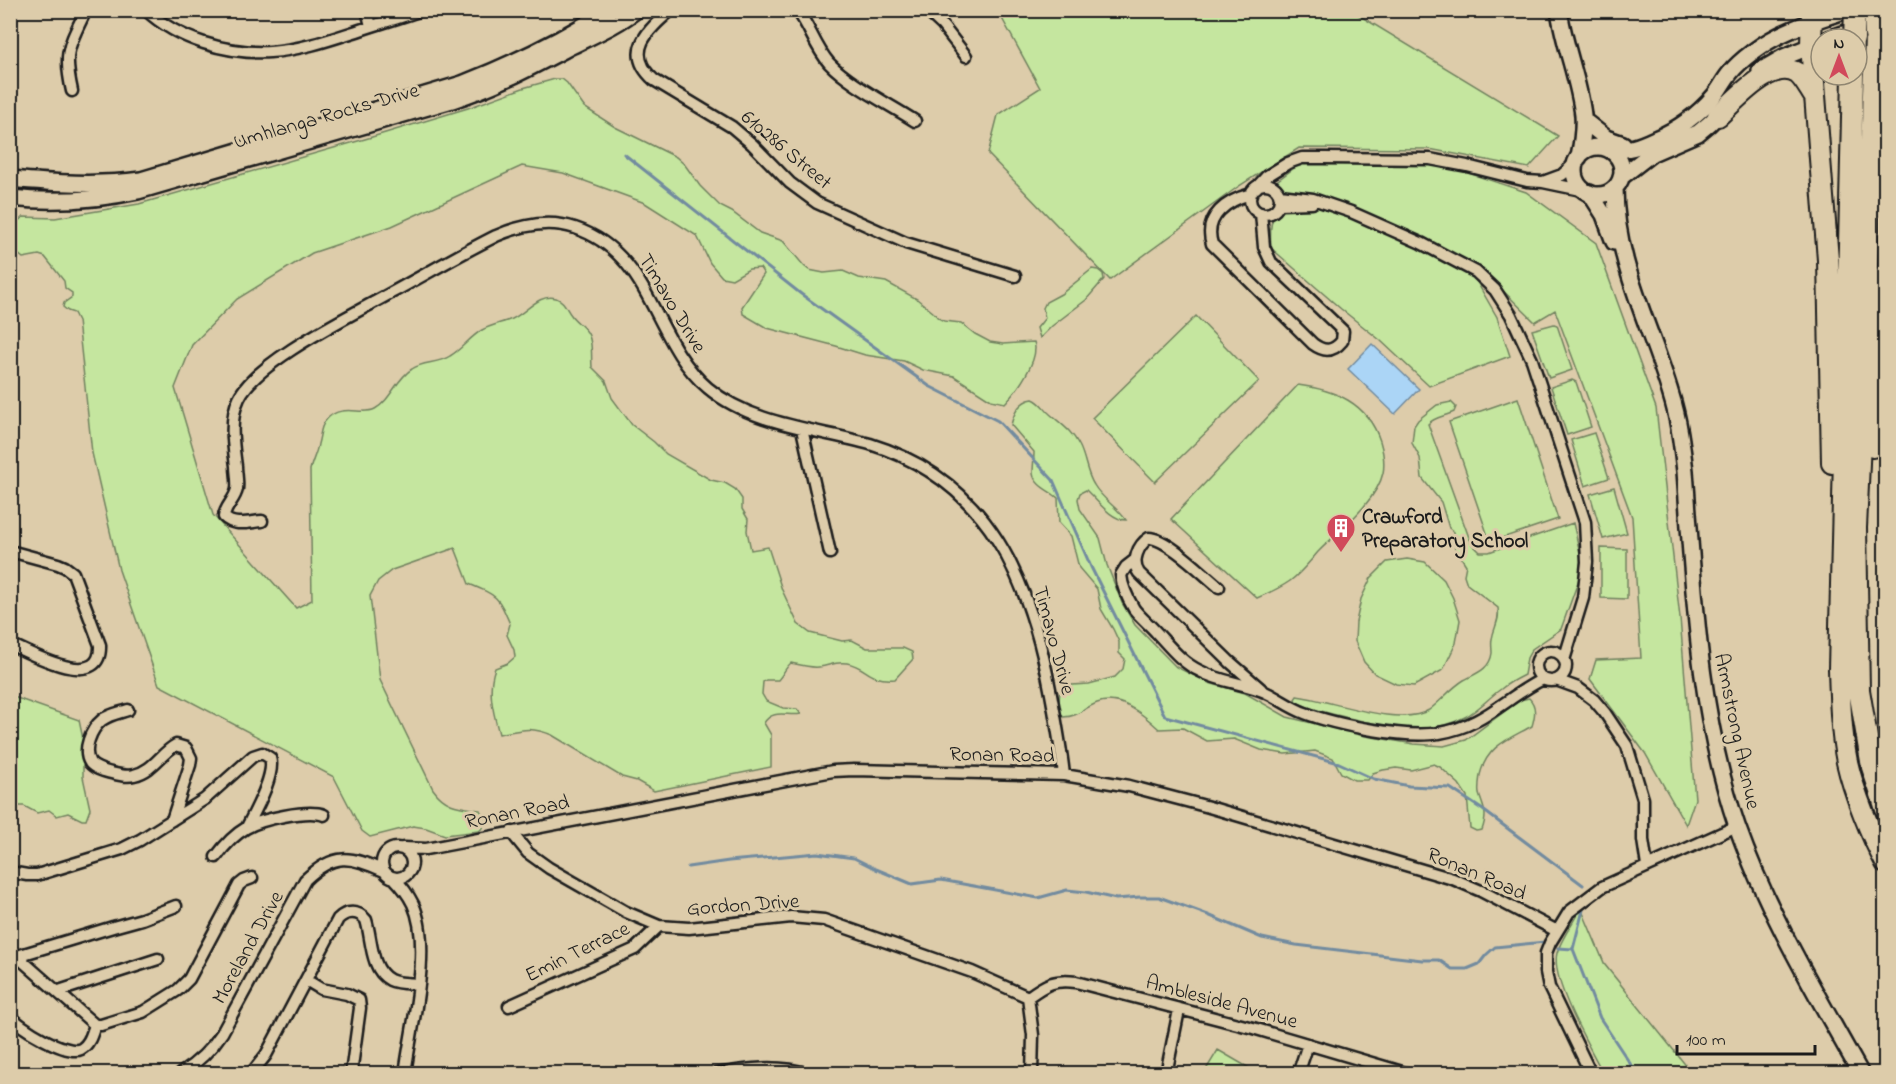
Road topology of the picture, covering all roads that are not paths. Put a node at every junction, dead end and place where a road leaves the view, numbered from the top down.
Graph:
1 (86, 10) edge
2 (146, 10) edge
3 (367, 10) edge
4 (422, 10) edge
5 (609, 10) edge
6 (636, 10) edge
7 (671, 10) edge
8 (747, 10) edge
9 (755, 10) edge
10 (797, 10) edge
11 (926, 10) edge
12 (1559, 10) edge
13 (1847, 10) edge
14 (1855, 10) edge
15 (1875, 10) edge
16 (1812, 16) edge
17 (1886, 19) edge
18 (371, 26) junction
19 (1854, 27) edge
20 (1863, 27) edge
21 (1809, 47) edge
22 (966, 56) dead end
23 (1816, 87) edge
24 (1853, 87) edge
25 (72, 91) dead end
26 (1815, 98) junction
27 (1718, 116) junction
28 (1585, 118) junction
29 (915, 121) dead end
30 (1644, 144) junction
31 (1607, 149) junction
32 (1578, 159) junction
33 (1279, 169) junction
34 (10, 179) edge
35 (1543, 182) junction
36 (1618, 182) junction
37 (1270, 186) junction
38 (1254, 191) junction
39 (1588, 192) junction
40 (10, 198) edge
41 (1280, 199) junction
42 (1266, 213) junction
43 (1626, 268) junction
44 (1886, 273) edge
45 (1016, 276) dead end
46 (802, 429) junction
47 (262, 521) dead end
48 (10, 551) edge
49 (830, 553) dead end
50 (1135, 560) junction
51 (1219, 587) dead end
52 (1572, 634) junction
53 (10, 644) edge
54 (1552, 651) junction
55 (1565, 664) junction
56 (1839, 669) junction
57 (1540, 674) junction
58 (1556, 681) junction
59 (1578, 688) junction
60 (1859, 690) junction
61 (1264, 692) junction
62 (128, 710) dead end
63 (1064, 775) junction
64 (1886, 809) edge
65 (324, 815) dead end
66 (172, 820) junction
67 (1737, 826) junction
68 (247, 827) junction
69 (511, 832) junction
70 (404, 848) junction
71 (426, 849) junction
72 (387, 852) junction
73 (216, 857) dead end
74 (1883, 858) edge
75 (359, 860) junction
76 (413, 860) junction
77 (1647, 866) junction
78 (384, 871) junction
79 (10, 872) edge
80 (409, 873) junction
81 (252, 878) dead end
82 (394, 878) junction
83 (405, 891) junction
84 (176, 906) dead end
85 (659, 926) junction
86 (1557, 931) junction
87 (14, 953) edge
88 (158, 959) dead end
89 (306, 980) junction
90 (419, 984) junction
91 (59, 991) junction
92 (1028, 997) junction
93 (509, 1006) dead end
94 (1179, 1010) junction
95 (10, 1015) edge
96 (95, 1025) junction
97 (1308, 1044) junction
98 (180, 1074) edge
99 (251, 1074) edge
100 (351, 1074) edge
101 (405, 1074) edge
102 (716, 1074) edge
103 (809, 1074) edge
104 (1032, 1074) edge
105 (1166, 1074) edge
106 (1298, 1074) edge
107 (1409, 1074) edge
108 (1591, 1074) edge
109 (1861, 1074) edge

1 - 25 street
2 - 18 street
3 - 18 street
4 - 18 street
5 - 34 street, Umhlanga Rocks Drive
6 - 40 street, Umhlanga Rocks Drive
7 - 45 street, 610286 Street
8 - 9 street
10 - 29 street
11 - 22 street
12 - 28 street
13 - 16 street
14 - 19 highway, bridge
15 - 60 highway, bridge
16 - 30 street
17 - 20 street
21 - 27 street
23 - 26 highway
24 - 56 highway
26 - 27 highway
26 - 56 highway
27 - 36 street
28 - 30 street
28 - 31 street
28 - 32 street
30 - 31 street
31 - 32 street
31 - 36 street
32 - 35 street
32 - 39 street
33 - 35 street
33 - 37 street
33 - 38 street
35 - 39 street
36 - 39 street
36 - 43 street, Armstrong Avenue
37 - 38 street
37 - 41 street
38 - 42 street
38 - 42 street
39 - 43 street, Armstrong Avenue
41 - 42 street
41 - 52 street
43 - 67 street, Armstrong Avenue
44 - 60 highway
46 - 47 street, Timavo Drive
46 - 49 street
46 - 63 street, Timavo Drive
48 - 53 street
50 - 51 street
50 - 61 street
50 - 61 street
52 - 54 street
52 - 55 street
54 - 55 street
54 - 57 street
55 - 58 street
55 - 59 street
56 - 74 highway
57 - 58 street
57 - 61 street
58 - 59 street
59 - 77 street
60 - 64 highway
62 - 66 street
63 - 69 street, Ronan Road
63 - 86 street, Ronan Road
65 - 68 street
66 - 68 street
66 - 79 street
67 - 77 street
67 - 109 street, Armstrong Avenue
68 - 73 street
69 - 71 street, Ronan Road
69 - 85 street, Gordon Drive
70 - 71 street, Ronan Road
70 - 72 street
70 - 76 street
71 - 76 street, Ronan Road
72 - 75 street, Moreland Drive
72 - 78 street
75 - 78 street, Moreland Drive
75 - 98 street, Moreland Drive
76 - 80 street
77 - 86 street
78 - 82 street
80 - 82 street
80 - 83 street
81 - 96 street
82 - 83 street
83 - 90 street
84 - 87 street
85 - 92 street, Gordon Drive
85 - 93 street, Emin Terrace
86 - 108 street
87 - 91 street
88 - 91 street
89 - 90 street
89 - 99 street
89 - 100 street
90 - 101 street
91 - 96 street
92 - 94 street, Ambleside Avenue
92 - 104 street
94 - 97 street, Ambleside Avenue
94 - 105 street
95 - 96 street
97 - 106 street
97 - 107 street, Ambleside Avenue
102 - 103 street

